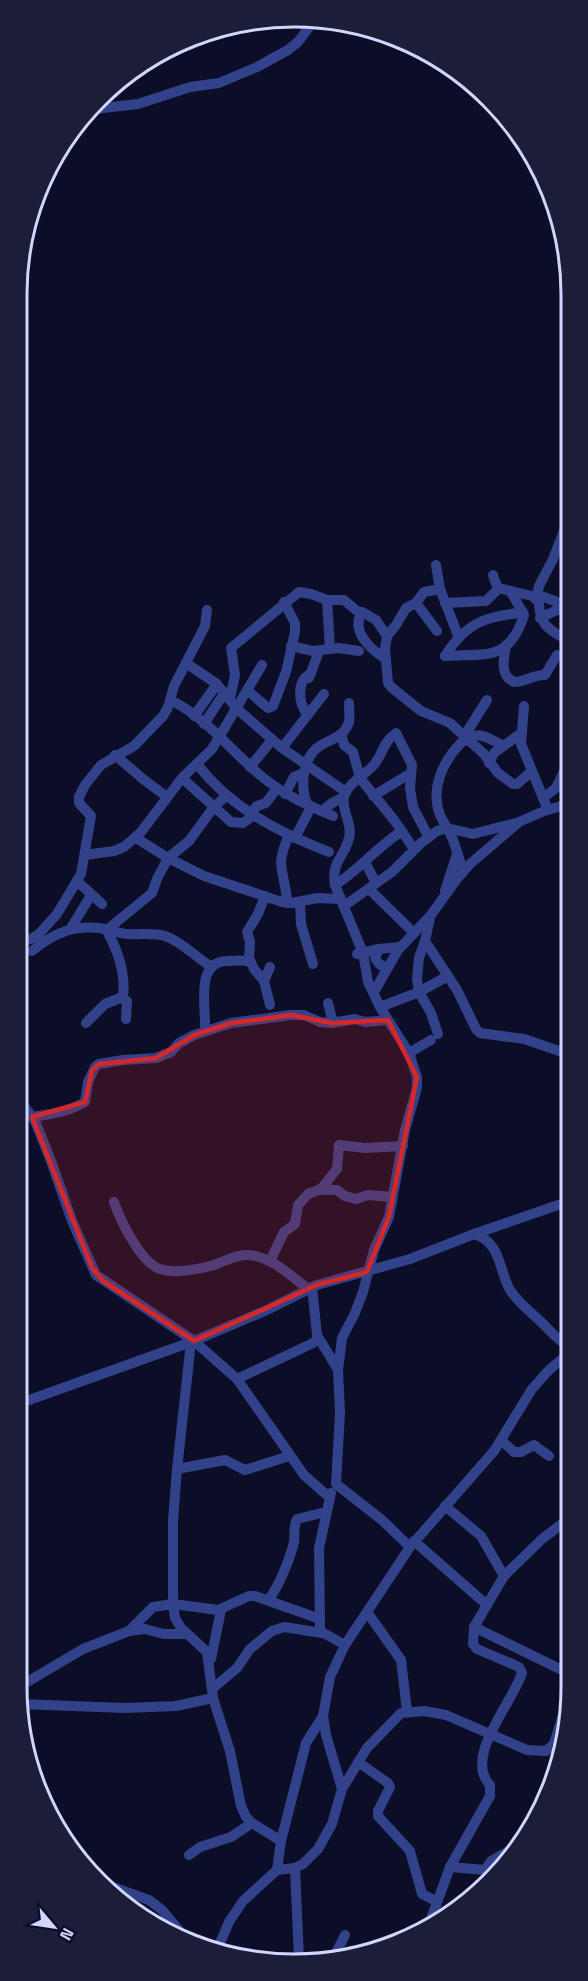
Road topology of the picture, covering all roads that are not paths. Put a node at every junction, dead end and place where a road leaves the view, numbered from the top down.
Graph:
1 (309, 28) edge
2 (102, 108) edge
3 (561, 547) edge
4 (435, 565) dead end
5 (493, 575) dead end
6 (499, 588) junction
7 (440, 589) junction
8 (511, 591) junction
9 (538, 597) junction
10 (327, 600) junction
11 (284, 602) junction
12 (416, 603) junction
13 (445, 603) junction
14 (561, 605) edge
15 (521, 609) junction
16 (561, 609) edge
17 (207, 610) dead end
18 (362, 612) junction
19 (540, 618) junction
20 (436, 631) dead end
21 (561, 636) edge
22 (387, 637) junction
23 (459, 638) junction
24 (506, 645) junction
25 (291, 646) junction
26 (371, 647) junction
27 (324, 650) junction
28 (359, 651) dead end
29 (492, 654) junction
30 (557, 655) dead end
31 (386, 659) junction
32 (186, 663) junction
33 (262, 665) dead end
34 (504, 665) junction
35 (248, 691) junction
36 (324, 694) dead end
37 (227, 696) junction
38 (170, 700) junction
39 (487, 700) dead end
40 (349, 703) dead end
41 (524, 706) dead end
42 (308, 715) junction
43 (194, 716) junction
44 (204, 724) junction
45 (341, 734) junction
46 (520, 734) junction
47 (466, 736) junction
48 (219, 738) junction
49 (272, 740) junction
50 (503, 746) junction
51 (282, 748) junction
52 (115, 755) junction
53 (489, 763) junction
54 (197, 764) junction
55 (250, 767) junction
56 (305, 769) junction
57 (532, 771) junction
58 (411, 773) junction
59 (182, 778) junction
60 (360, 778) junction
61 (561, 778) edge
62 (281, 791) junction
63 (345, 795) junction
64 (167, 796) junction
65 (226, 796) junction
66 (373, 796) junction
67 (543, 798) junction
68 (309, 804) junction
69 (561, 806) edge
70 (213, 808) junction
71 (548, 810) junction
72 (252, 815) junction
73 (333, 816) dead end
74 (519, 822) junction
75 (447, 828) junction
76 (402, 831) junction
77 (292, 836) junction
78 (428, 837) junction
79 (136, 838) junction
80 (414, 849) junction
81 (329, 852) dead end
82 (457, 854) junction
83 (85, 855) junction
84 (168, 858) junction
85 (365, 862) junction
86 (463, 872) junction
87 (77, 881) junction
88 (335, 885) junction
89 (373, 886) junction
90 (91, 895) junction
91 (265, 896) junction
92 (444, 896) junction
93 (300, 902) junction
94 (287, 903) junction
95 (343, 903) junction
96 (102, 904) dead end
97 (80, 912) junction
98 (431, 915) junction
99 (92, 927) junction
100 (71, 928) junction
101 (107, 929) junction
102 (413, 934) junction
103 (426, 935) junction
104 (27, 940) edge
105 (400, 947) junction
106 (379, 949) junction
107 (32, 951) dead end
108 (360, 954) junction
109 (250, 962) junction
110 (313, 964) dead end
111 (212, 967) junction
112 (270, 967) dead end
113 (383, 969) junction
114 (448, 976) junction
115 (264, 981) junction
116 (374, 992) junction
117 (419, 992) junction
118 (123, 998) junction
119 (328, 1003) dead end
120 (270, 1005) dead end
121 (380, 1007) junction
122 (126, 1019) dead end
123 (388, 1020) junction
124 (333, 1022) junction
125 (86, 1023) dead end
126 (205, 1028) dead end
127 (561, 1052) edge
128 (409, 1053) junction
129 (27, 1110) edge
130 (32, 1117) junction
131 (403, 1146) junction
132 (319, 1190) junction
133 (392, 1197) junction
134 (114, 1202) dead end
135 (561, 1204) edge
136 (474, 1233) junction
137 (270, 1261) junction
138 (367, 1272) junction
139 (310, 1288) junction
140 (318, 1338) junction
141 (561, 1341) edge
142 (193, 1342) junction
143 (561, 1360) edge
144 (338, 1370) junction
145 (237, 1379) junction
146 (27, 1401) edge
147 (501, 1440) junction
148 (290, 1456) junction
149 (549, 1456) dead end
150 (177, 1469) junction
151 (336, 1484) junction
152 (329, 1497) junction
153 (445, 1506) junction
154 (326, 1512) junction
155 (561, 1525) edge
156 (412, 1544) junction
157 (504, 1576) junction
158 (269, 1599) junction
159 (173, 1604) junction
160 (487, 1605) junction
161 (221, 1610) junction
162 (367, 1612) junction
163 (320, 1618) junction
164 (474, 1627) junction
165 (129, 1630) junction
166 (322, 1633) junction
167 (186, 1634) junction
168 (345, 1645) junction
169 (210, 1666) junction
170 (561, 1669) edge
171 (27, 1682) edge
172 (212, 1693) junction
173 (28, 1704) edge
174 (407, 1711) junction
175 (323, 1716) junction
176 (489, 1735) junction
177 (556, 1738) edge
178 (358, 1762) junction
179 (342, 1789) junction
180 (252, 1822) junction
181 (281, 1841) junction
182 (189, 1855) dead end
183 (500, 1857) edge
184 (450, 1867) junction
185 (295, 1868) junction
186 (277, 1870) junction
187 (119, 1889) edge
188 (436, 1901) junction
189 (431, 1916) edge
190 (175, 1926) edge
191 (345, 1935) dead end
192 (220, 1944) edge
193 (337, 1951) edge
194 (299, 1954) edge

1 - 2 street
3 - 9 street
4 - 7 street
5 - 6 street
6 - 8 street
6 - 13 street
7 - 12 street
7 - 13 street
8 - 9 street
8 - 15 street
9 - 14 street
9 - 15 street
9 - 19 street
10 - 11 street
10 - 18 street
10 - 27 street
11 - 25 street
11 - 37 street
12 - 20 street
12 - 22 street
13 - 23 street
15 - 23 street
15 - 24 street
16 - 19 street
17 - 32 street
18 - 22 street
18 - 26 street
19 - 21 street
22 - 26 street
22 - 31 street
23 - 29 street
24 - 29 street
24 - 34 street
25 - 27 street
25 - 35 street
26 - 31 street
27 - 28 street
27 - 42 street
29 - 34 street
30 - 34 street
31 - 47 street
32 - 37 street
32 - 38 street
33 - 35 street
35 - 37 street
36 - 42 street
37 - 43 street
37 - 44 street
37 - 48 street
37 - 49 street
38 - 43 street
38 - 52 street
39 - 47 street
40 - 45 street
41 - 46 street
42 - 51 street
43 - 44 street
44 - 48 street
45 - 56 street
45 - 60 street
46 - 50 street
46 - 57 street
47 - 50 street
47 - 53 street
47 - 75 street
48 - 54 street
48 - 55 street
49 - 51 street
49 - 55 street
50 - 53 street
51 - 56 street
52 - 64 street
52 - 83 street
53 - 57 street
54 - 59 street
54 - 65 street
55 - 62 street
56 - 62 street
56 - 63 street
56 - 68 street
57 - 67 street
58 - 60 street
58 - 66 street
58 - 78 street
59 - 64 street
59 - 70 street
60 - 63 street
60 - 66 street
61 - 67 street
62 - 68 street
62 - 72 street
63 - 68 street
63 - 88 street
64 - 79 street
65 - 70 street
65 - 72 street
66 - 76 street
67 - 71 street
68 - 73 street
68 - 77 street
69 - 71 street
70 - 72 street
70 - 84 street
71 - 74 street
72 - 77 street
74 - 75 street
74 - 86 street
75 - 78 street
75 - 82 street
76 - 80 street
76 - 85 street
77 - 81 street
77 - 94 street
78 - 80 street
79 - 83 street
79 - 84 street
80 - 89 street
82 - 86 street
82 - 92 street
83 - 87 street
84 - 91 street
84 - 101 street
85 - 88 street
85 - 89 street
86 - 92 street
87 - 90 street
87 - 104 street
88 - 95 street
89 - 95 street
89 - 102 street
90 - 96 street
90 - 97 street
91 - 94 street
91 - 109 street
92 - 98 street
93 - 94 street
93 - 95 street
93 - 110 street
95 - 108 street
97 - 99 street
97 - 100 street
98 - 102 street
98 - 103 street
99 - 100 street
99 - 101 street
100 - 107 street
101 - 111 street
101 - 118 street
102 - 103 street
102 - 105 street
103 - 114 street
103 - 117 street
105 - 106 street
105 - 113 street
106 - 108 street
106 - 113 street
108 - 116 street
109 - 111 street
109 - 115 street
111 - 126 street
112 - 115 street
113 - 116 street
114 - 117 street
114 - 127 street
115 - 120 street
116 - 121 street
117 - 121 street
117 - 128 street
118 - 122 street
118 - 125 street
119 - 124 street
121 - 123 street
123 - 124 street
123 - 128 street
124 - 130 street
128 - 131 street
129 - 130 street
130 - 142 street
131 - 132 street
131 - 133 street
132 - 133 street
132 - 137 street
133 - 138 street
134 - 137 street
135 - 136 street
136 - 138 street
136 - 141 street
137 - 139 street
138 - 139 street
138 - 144 street
139 - 140 street
139 - 142 street
140 - 144 street
140 - 145 street
142 - 145 street
142 - 146 street
142 - 150 street
143 - 147 street
144 - 151 street
145 - 148 street
147 - 149 street
147 - 153 street
148 - 150 street
148 - 152 street
150 - 159 street
151 - 152 street
151 - 156 street
152 - 154 street
153 - 156 street
153 - 157 street
154 - 158 street
154 - 163 street
155 - 157 street
156 - 160 street
156 - 162 street
157 - 160 street
158 - 161 street
158 - 163 street
159 - 161 street
159 - 165 street
159 - 167 street
160 - 164 street
161 - 169 street
162 - 168 street
162 - 174 street
163 - 166 street
164 - 170 street
164 - 176 street
165 - 167 street
165 - 171 street
166 - 168 street
166 - 172 street
167 - 169 street
168 - 175 street
169 - 172 street
172 - 173 street
172 - 180 street
174 - 176 street
174 - 178 street
175 - 179 street
175 - 181 street
176 - 177 street
176 - 184 street
178 - 179 street
178 - 188 street
179 - 185 street
180 - 181 street
180 - 182 street
181 - 186 street
183 - 184 street
184 - 188 street
185 - 186 street
185 - 194 street
186 - 192 street
187 - 190 street
188 - 189 street
191 - 193 street

